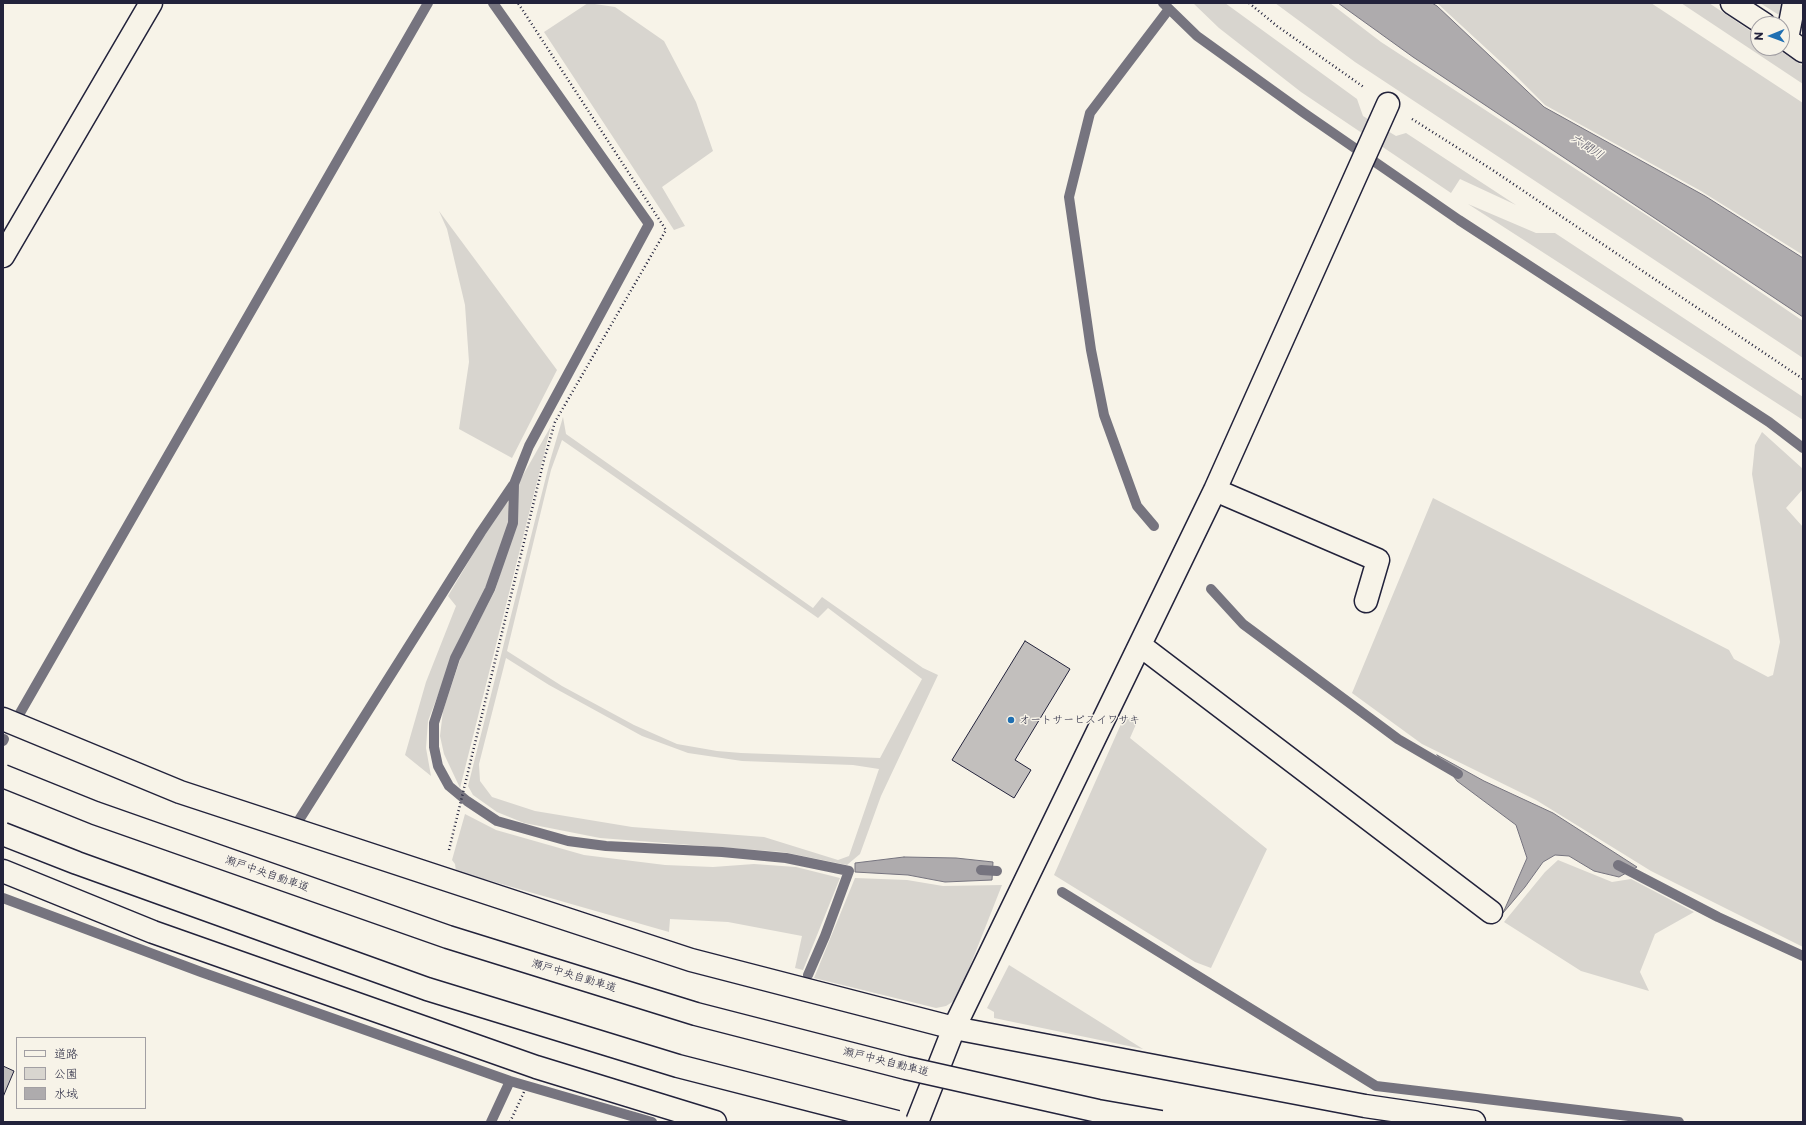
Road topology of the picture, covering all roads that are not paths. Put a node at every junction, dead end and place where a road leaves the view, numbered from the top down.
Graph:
1 (151, 3) edge
2 (1732, 3) edge
3 (1794, 3) edge
4 (1752, 16) edge
5 (1791, 42) edge
6 (1388, 104) road end
7 (3, 256) edge
8 (1216, 490) junction
9 (1366, 601) dead end
10 (1141, 646) junction
11 (3, 719) edge
12 (3, 776) edge
13 (3, 834) edge
14 (3, 872) edge
15 (1491, 912) dead end
16 (954, 1028) junction
17 (715, 1122) edge
18 (897, 1122) edge
19 (917, 1122) edge
20 (1161, 1122) edge
21 (1474, 1122) edge

1 - 7 main road
2 - 4 main road
3 - 5 main road
6 - 8 main road
8 - 9 main road
8 - 10 main road
10 - 15 main road
10 - 16 main road
11 - 16 main road
12 - 20 main road, 瀬戸中央自動車道, bridge
13 - 18 main road, bridge
14 - 17 main road
16 - 19 main road
16 - 21 main road

